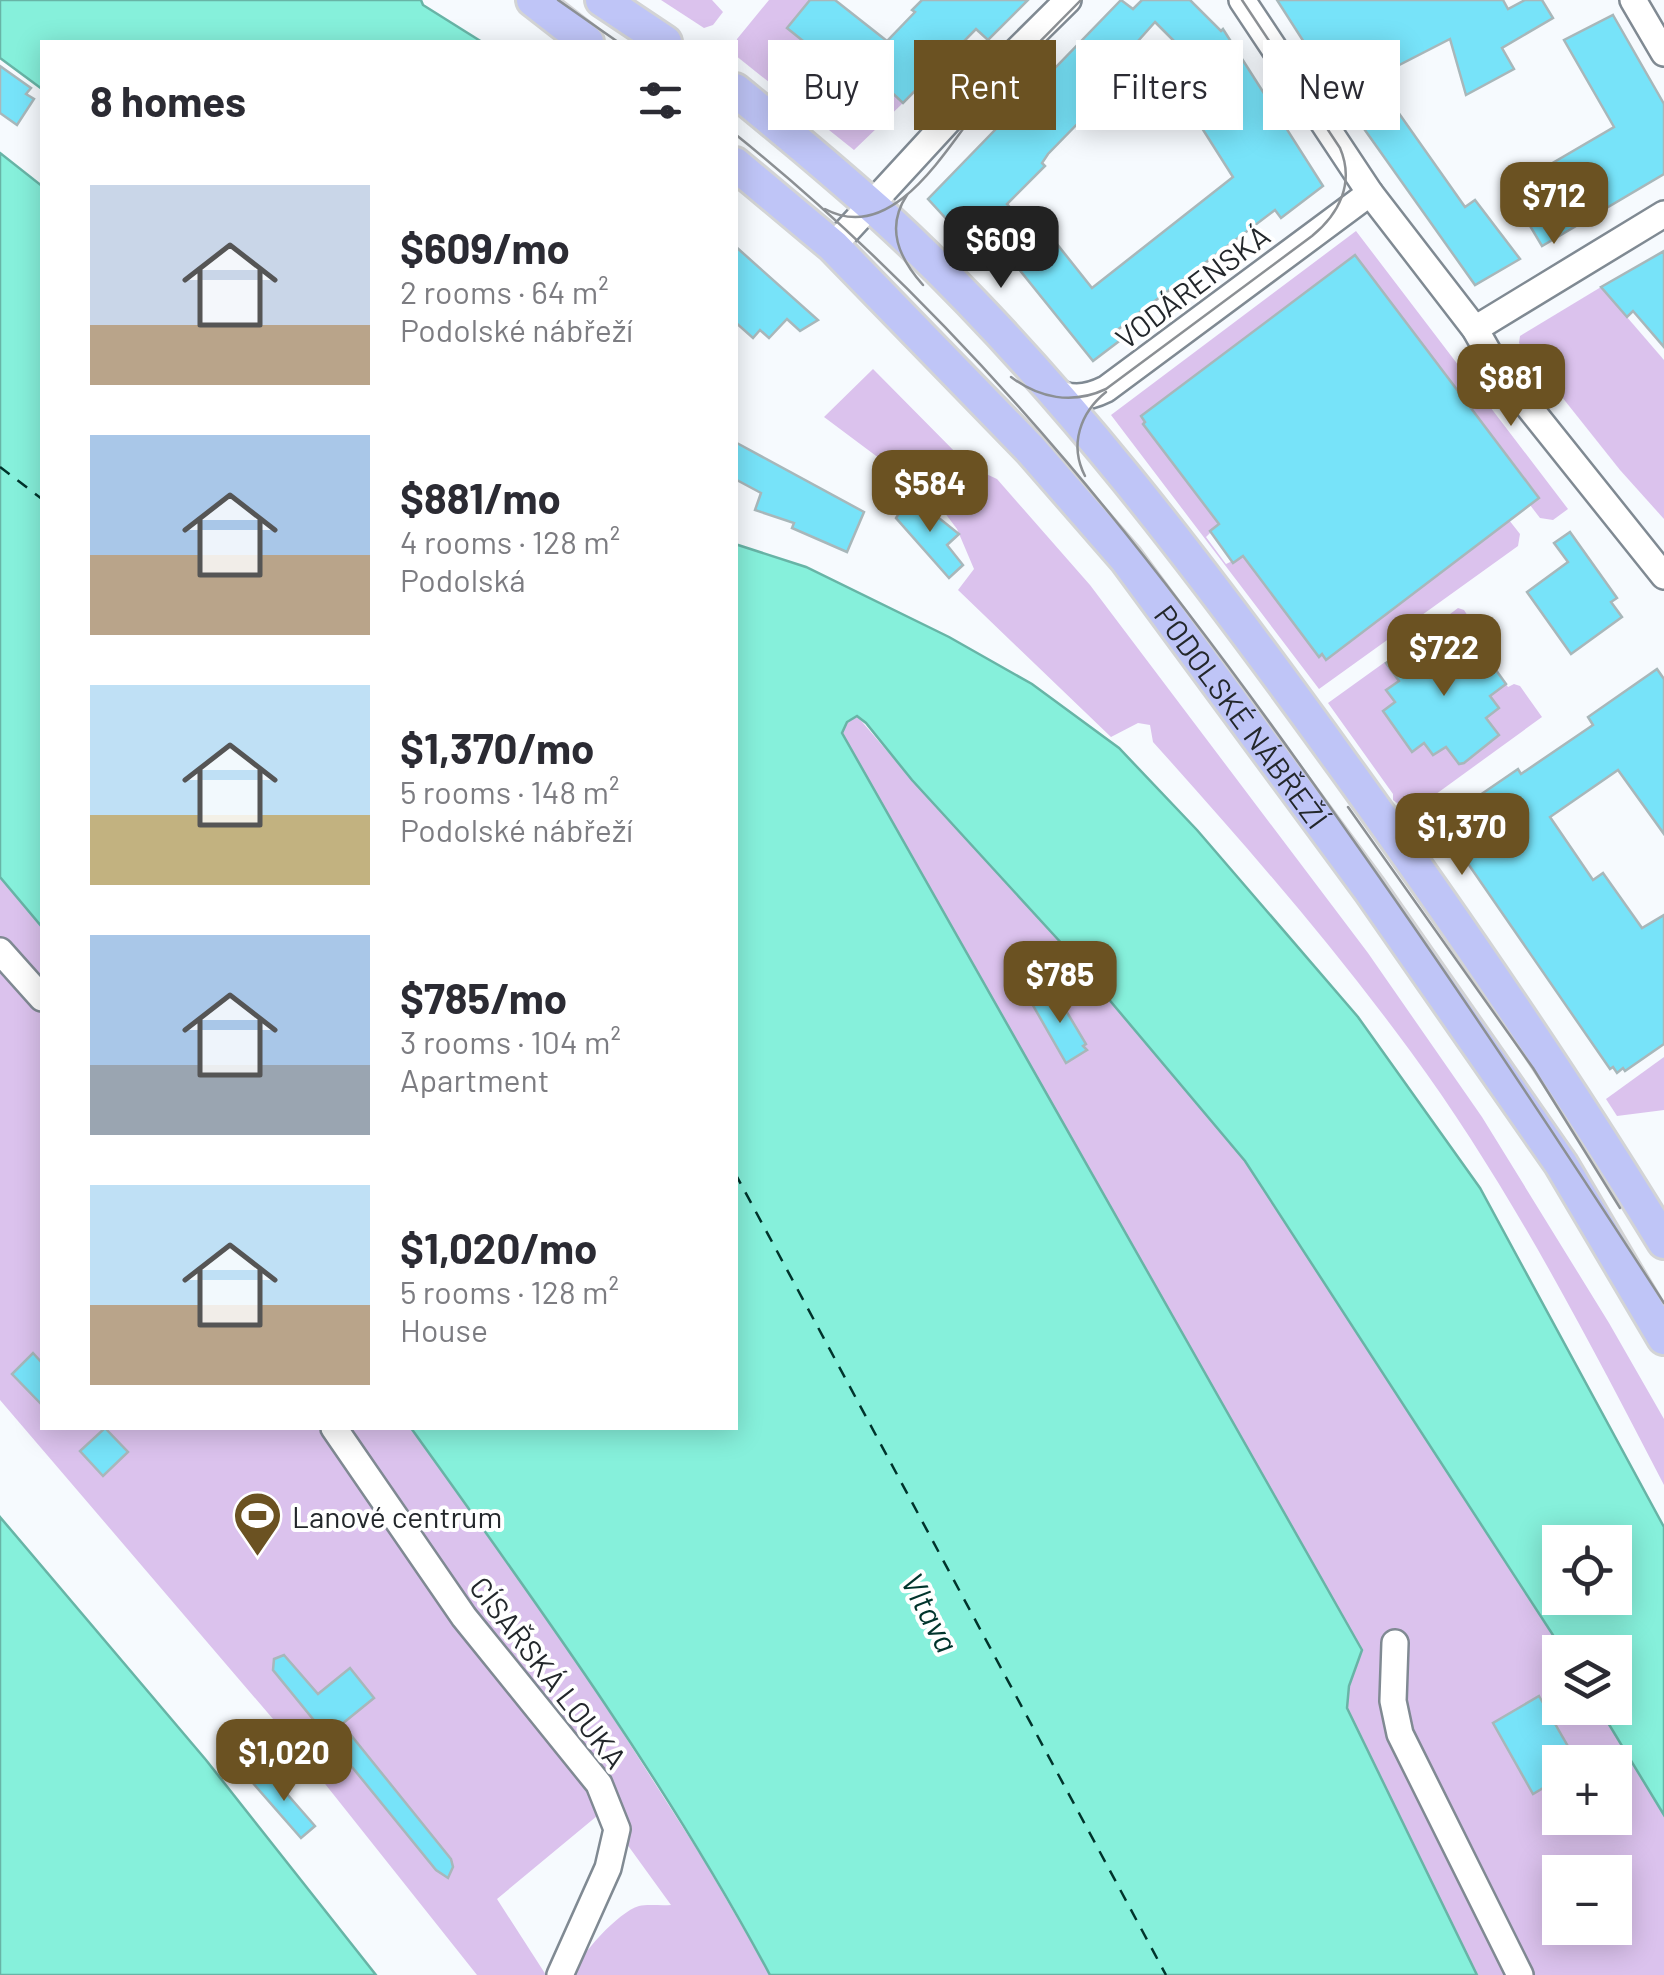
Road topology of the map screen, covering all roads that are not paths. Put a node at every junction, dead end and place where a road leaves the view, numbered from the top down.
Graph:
1 (533, 0) edge
2 (602, 0) edge
3 (1068, 0) edge
4 (1242, 0) edge
5 (1633, 0) edge
6 (584, 40) edge
7 (662, 40) edge
8 (1664, 53) edge
9 (738, 93) edge
10 (738, 167) edge
11 (1370, 193) junction
12 (870, 205) junction
13 (1664, 214) edge
14 (832, 246) junction
15 (1474, 329) junction
16 (1044, 383) junction
17 (1664, 576) edge
18 (0, 951) edge
19 (40, 996) edge
20 (1664, 1242) edge
21 (1664, 1338) edge
22 (335, 1430) edge
23 (1395, 1643) dead end
24 (560, 1975) edge
25 (1520, 1975) edge

1 - 6 main road
2 - 7 main road
3 - 12 street
4 - 11 street
5 - 8 street
9 - 12 main road, PODOLSKÉ NÁBŘEŽÍ
10 - 14 main road, PODOLSKÉ NÁBŘEŽÍ
11 - 15 street
11 - 16 street, VODÁRENSKÁ
12 - 14 street
12 - 16 main road, PODOLSKÉ NÁBŘEŽÍ
13 - 15 street
14 - 21 main road, PODOLSKÉ NÁBŘEŽÍ
15 - 17 street
16 - 20 main road, PODOLSKÉ NÁBŘEŽÍ
18 - 19 street
22 - 24 street, CÍSAŘSKÁ LOUKA
23 - 25 street

